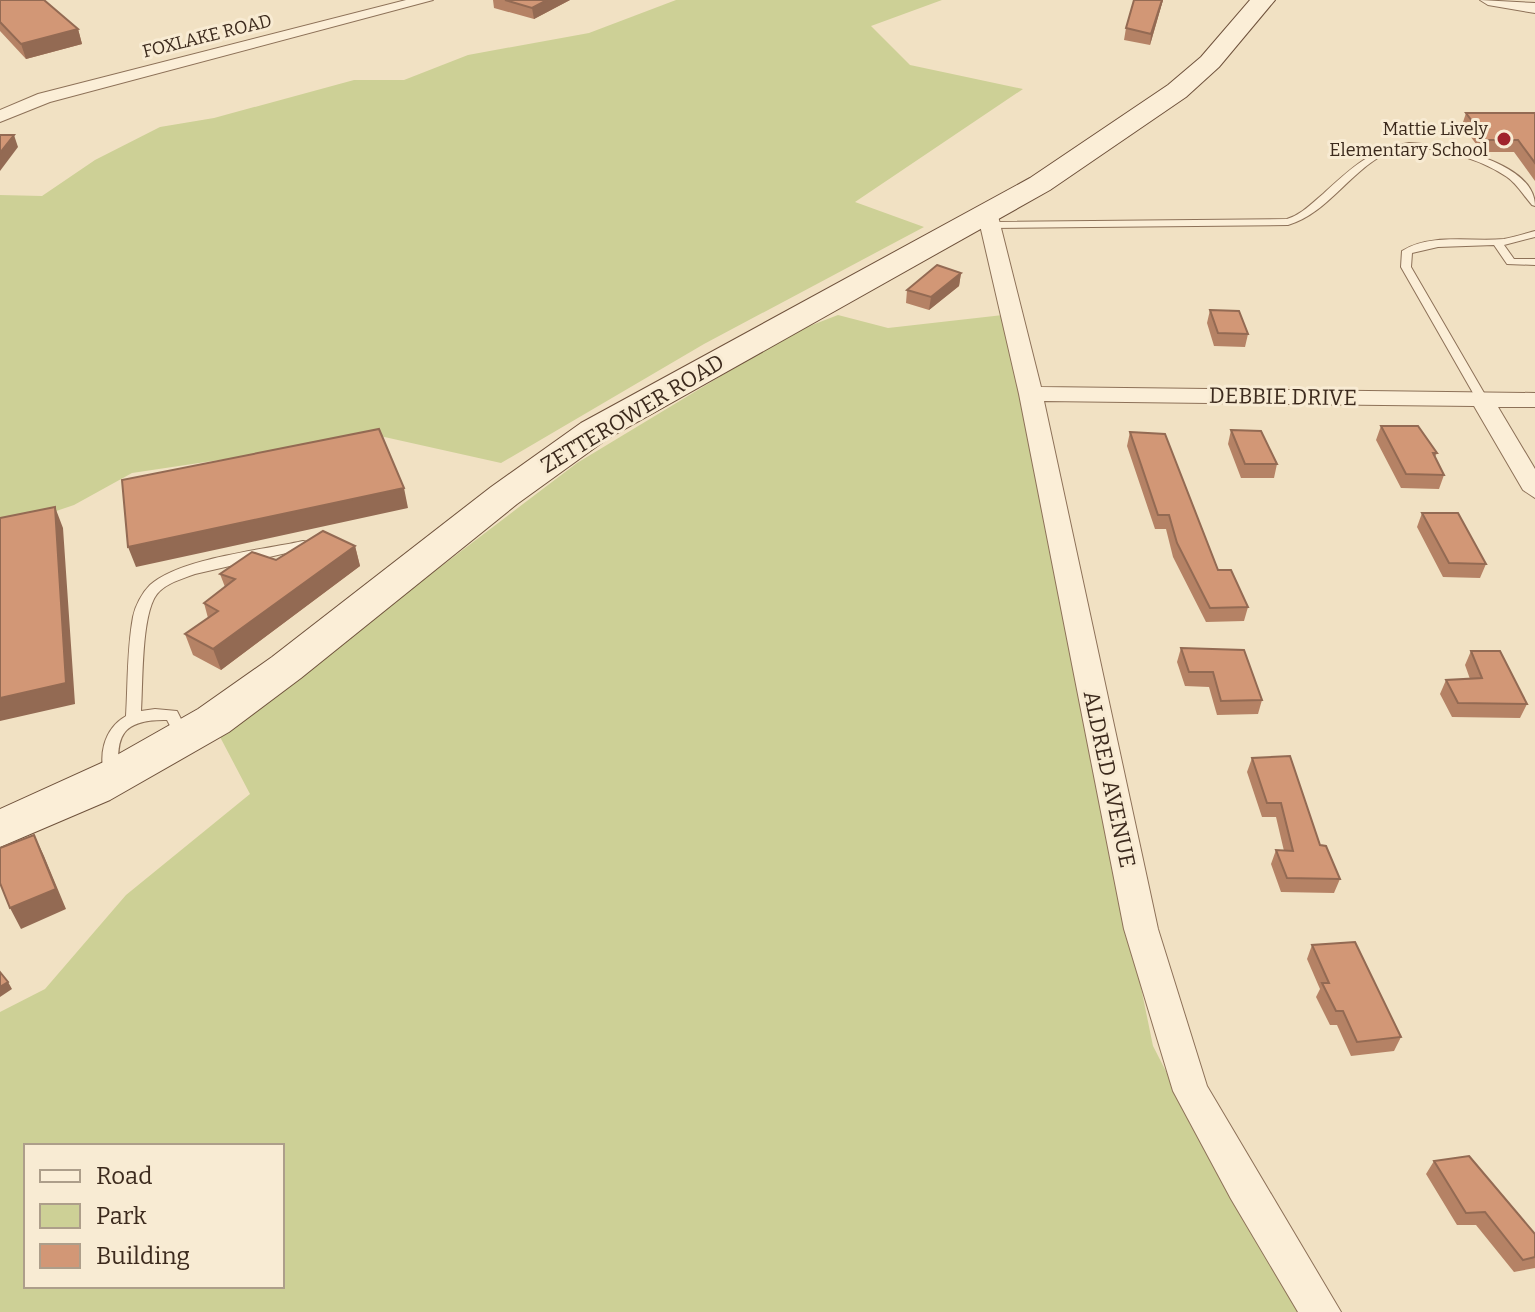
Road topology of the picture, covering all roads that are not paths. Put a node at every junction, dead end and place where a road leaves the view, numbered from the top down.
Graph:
1 (425, 0) edge
2 (1263, 0) edge
3 (1488, 0) edge
4 (1535, 8) edge
5 (0, 117) edge
6 (1535, 203) edge
7 (988, 218) junction
8 (1535, 234) edge
9 (1498, 244) junction
10 (1535, 262) edge
11 (1031, 394) junction
12 (1481, 398) junction
13 (1535, 400) edge
14 (1535, 490) edge
15 (303, 545) edge
16 (133, 719) junction
17 (184, 738) junction
18 (112, 779) junction
19 (0, 829) edge
20 (1321, 1312) edge

1 - 5 street, FOXLAKE ROAD
2 - 7 street, ZETTEROWER ROAD
3 - 4 street
6 - 7 lane
7 - 11 street, ALDRED AVENUE
7 - 17 street, ZETTEROWER ROAD
8 - 9 lane
9 - 10 lane
9 - 12 lane
11 - 12 street, DEBBIE DRIVE
11 - 20 street, ALDRED AVENUE
12 - 13 street, DEBBIE DRIVE
12 - 14 street
15 - 16 lane
16 - 17 lane
16 - 18 lane
17 - 18 street, ZETTEROWER ROAD
18 - 19 street, ZETTEROWER ROAD

